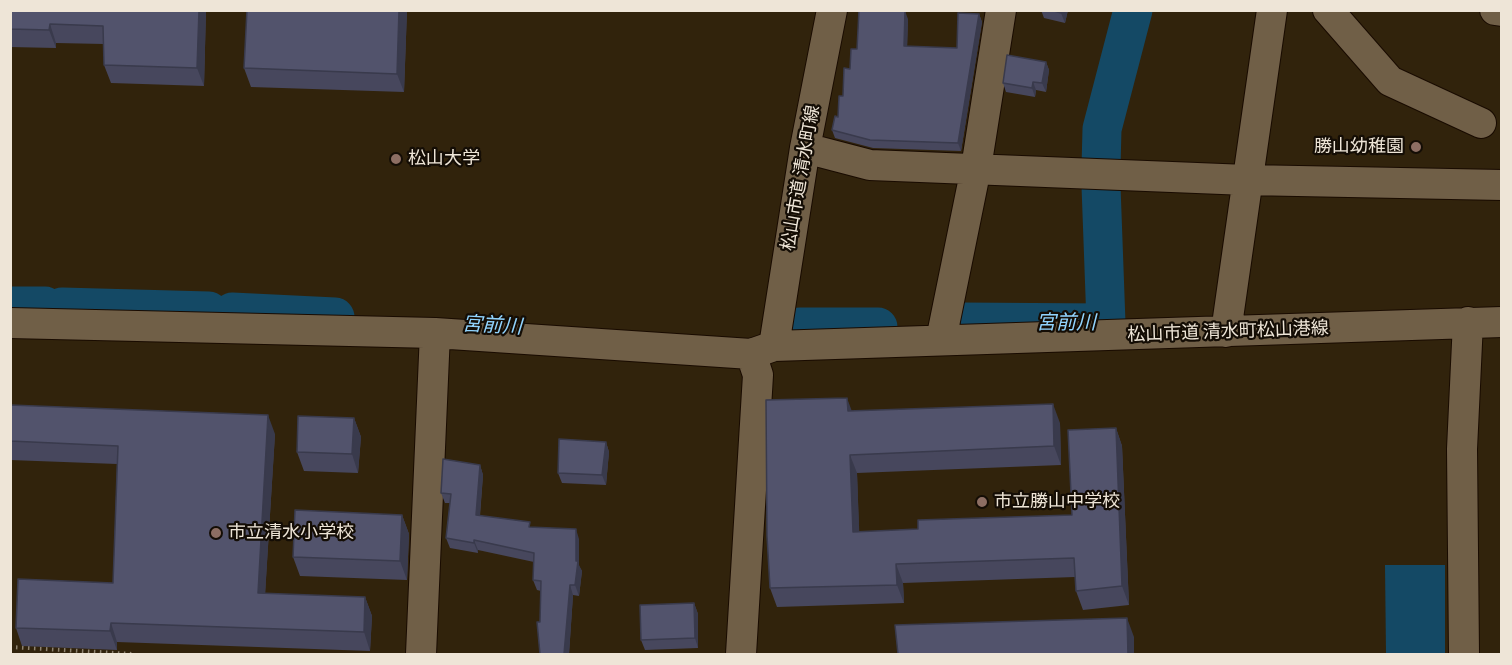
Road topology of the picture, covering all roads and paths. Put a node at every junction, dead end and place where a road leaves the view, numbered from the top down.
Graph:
1 (832, 10) edge
2 (1001, 10) edge
3 (1272, 10) edge
4 (1328, 10) edge
5 (1495, 10) edge
6 (1502, 11) edge
7 (1481, 123) dead end
8 (805, 148) junction
9 (976, 168) junction
10 (1248, 180) junction
11 (1502, 185) edge
12 (1468, 322) junction
13 (1502, 322) edge
14 (10, 323) edge
15 (1226, 332) junction
16 (435, 333) junction
17 (941, 340) junction
18 (763, 350) junction
19 (10, 647) edge
20 (133, 654) edge
21 (422, 654) edge
22 (741, 654) edge
23 (1464, 654) edge

1 - 8 street, 松山市道 清水町線
2 - 9 street
3 - 10 street
4 - 7 street
5 - 6 street
8 - 9 street
8 - 18 street, 松山市道 清水町線
9 - 10 street
9 - 17 street
10 - 11 street
10 - 15 street
12 - 13 street, 松山市道 清水町松山港線
12 - 15 street, 松山市道 清水町松山港線
12 - 23 street
14 - 16 street, 松山市道 清水町松山港線
15 - 17 street, 松山市道 清水町松山港線
16 - 18 street, 松山市道 清水町松山港線
16 - 21 street
17 - 18 street, 松山市道 清水町松山港線
18 - 22 street
19 - 20 path

